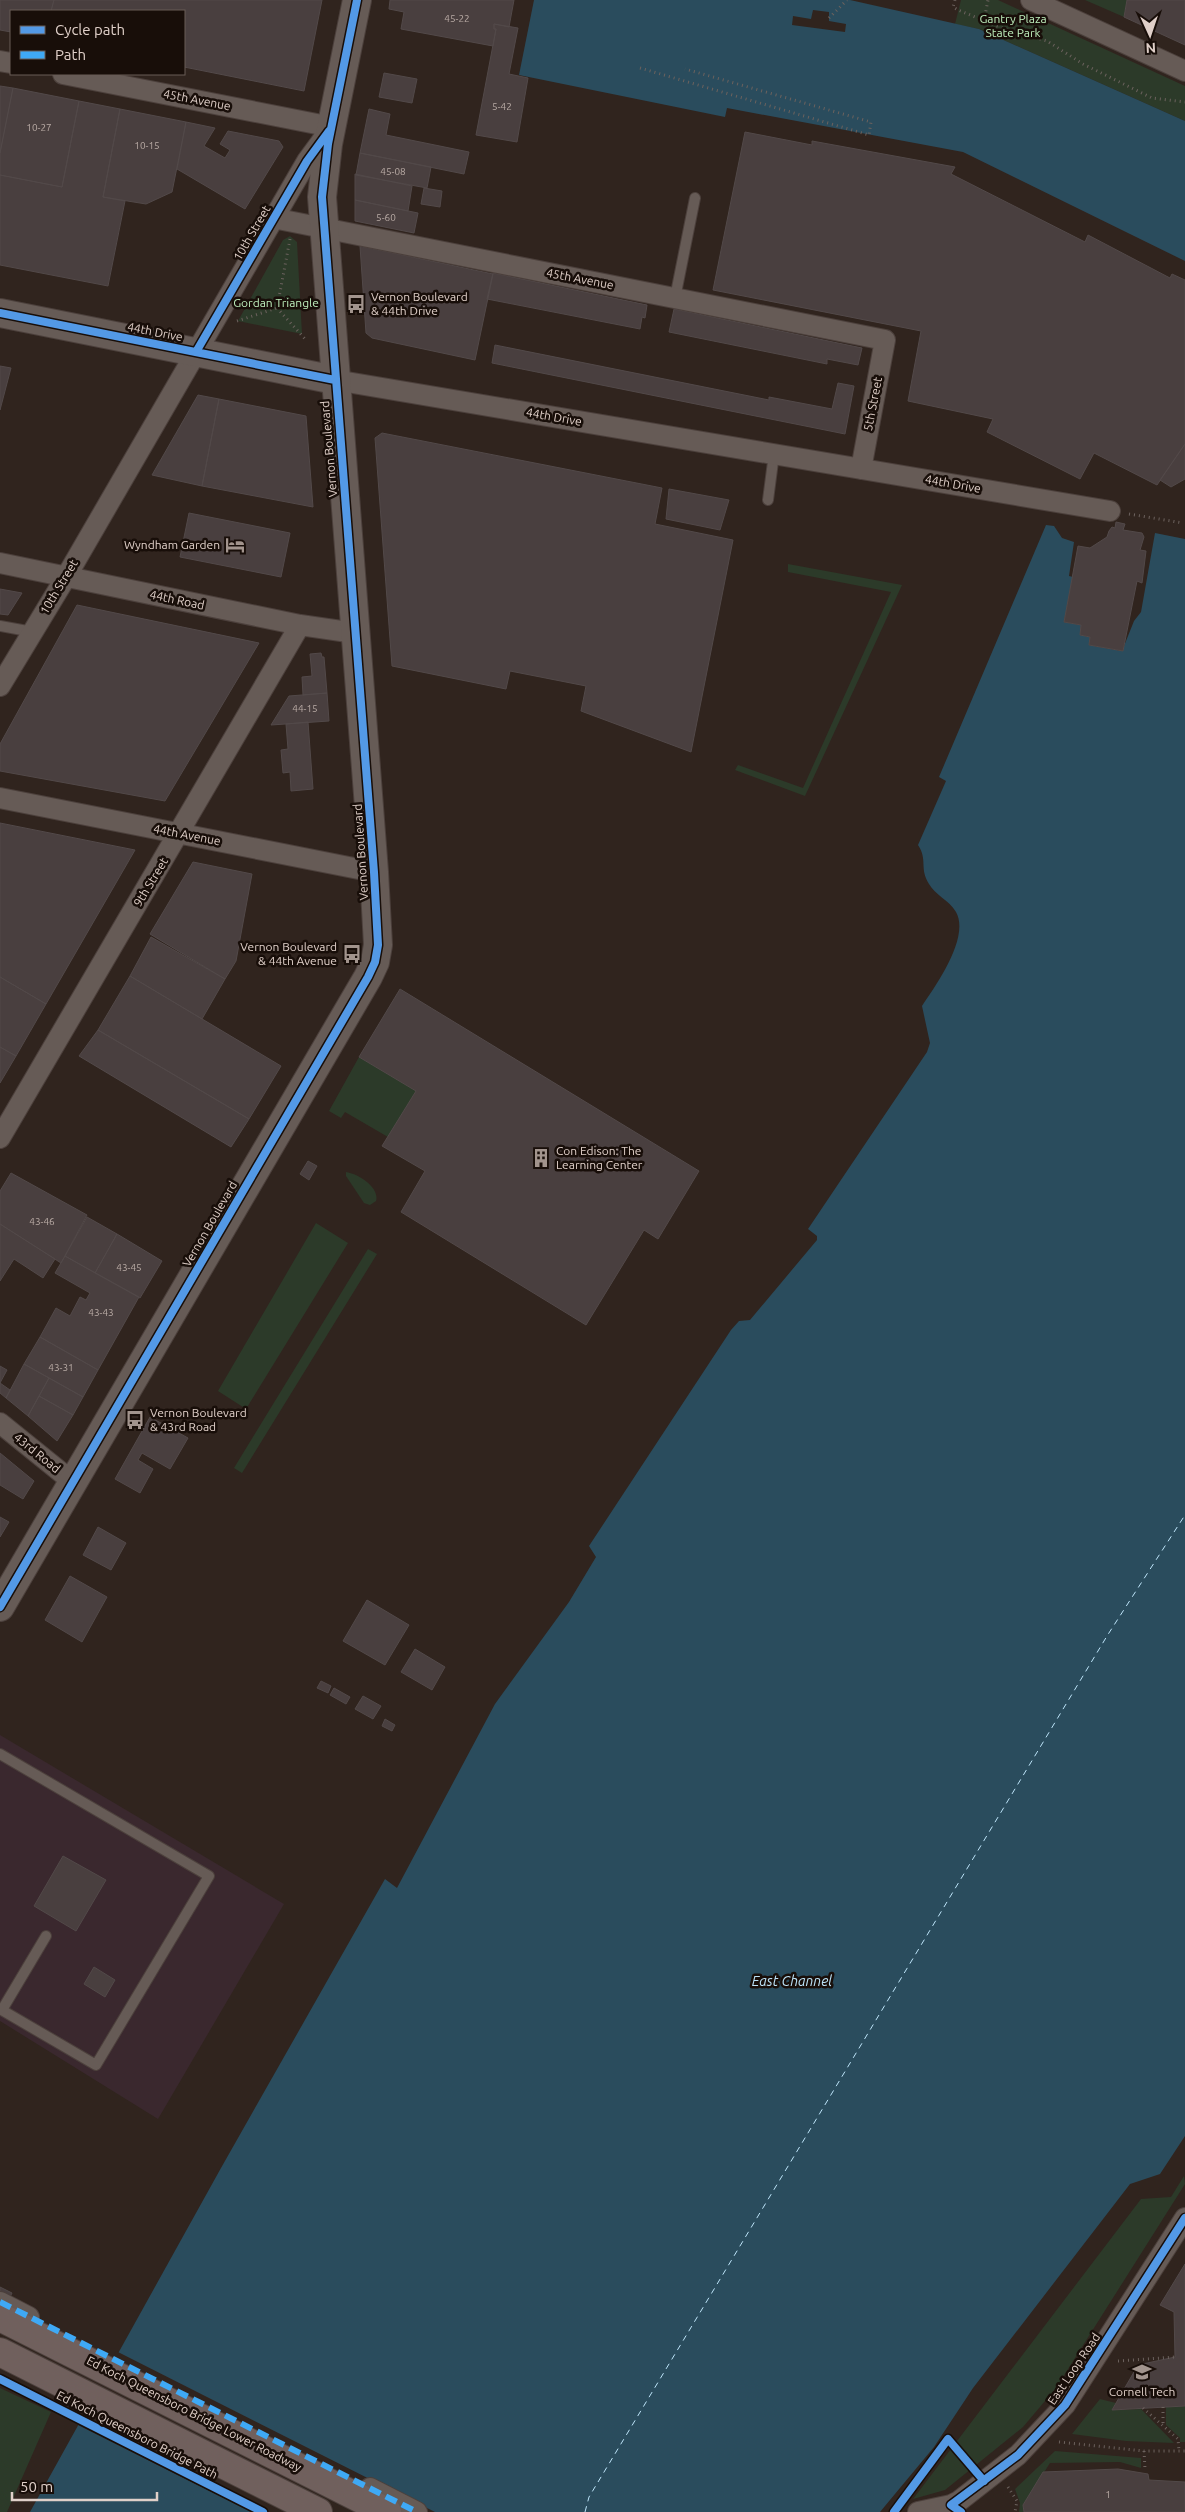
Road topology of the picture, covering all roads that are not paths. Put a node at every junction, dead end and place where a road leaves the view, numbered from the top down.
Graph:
1 (357, 0) edge
2 (1031, 0) edge
3 (1185, 71) edge
4 (68, 75) edge
5 (332, 127) junction
6 (695, 198) dead end
7 (274, 218) junction
8 (323, 228) junction
9 (675, 298) junction
10 (0, 313) edge
11 (885, 340) joint
12 (196, 352) junction
13 (335, 380) junction
14 (774, 454) junction
15 (861, 469) junction
16 (768, 500) dead end
17 (1110, 511) road end
18 (0, 563) edge
19 (66, 576) junction
20 (300, 625) junction
21 (0, 626) edge
22 (33, 632) junction
23 (355, 633) junction
24 (0, 686) edge
25 (0, 798) edge
26 (178, 833) junction
27 (374, 872) junction
28 (0, 1138) edge
29 (0, 1424) edge
30 (74, 1482) junction
31 (0, 1607) edge
32 (0, 1754) edge
33 (46, 1936) dead end
34 (1, 2010) edge
35 (1185, 2218) edge
36 (0, 2302) edge
37 (0, 2317) edge
38 (0, 2328) edge
39 (0, 2352) edge
40 (0, 2364) edge
41 (956, 2509) edge
42 (294, 2512) edge
43 (318, 2512) edge
44 (366, 2512) edge
45 (388, 2512) edge
46 (417, 2512) edge
47 (918, 2512) edge

1 - 5 main road, Vernon Boulevard
2 - 3 street
4 - 5 street, 45th Avenue
5 - 7 street, 10th Street
5 - 8 main road, Vernon Boulevard
6 - 9 lane
7 - 8 street, 45th Avenue
7 - 12 street, 10th Street
8 - 9 street, 45th Avenue
8 - 13 main road, Vernon Boulevard
9 - 11 street, 45th Avenue
10 - 12 main road, 44th Drive
11 - 15 street, 5th Street
12 - 13 main road, 44th Drive
12 - 19 street, 10th Street
13 - 14 street, 44th Drive
13 - 23 main road, Vernon Boulevard
14 - 15 street, 44th Drive
14 - 16 lane
15 - 17 street, 44th Drive
18 - 19 street, 44th Road
19 - 20 street, 44th Road
19 - 22 street, 10th Street
20 - 23 street, 44th Road
20 - 26 street, 9th Street
21 - 22 lane
22 - 24 street, 10th Street
23 - 27 main road, Vernon Boulevard
25 - 26 street, 44th Avenue
26 - 27 street, 44th Avenue
26 - 28 street, 9th Street
27 - 30 main road, Vernon Boulevard
29 - 30 street, 43rd Road
30 - 31 main road, Vernon Boulevard
32 - 34 lane
33 - 34 lane
35 - 41 street, East Loop Road
36 - 46 street
37 - 45 highway, Ed Koch Queensboro Bridge Lower Roadway
38 - 44 highway
39 - 43 highway
40 - 42 highway
41 - 47 street

